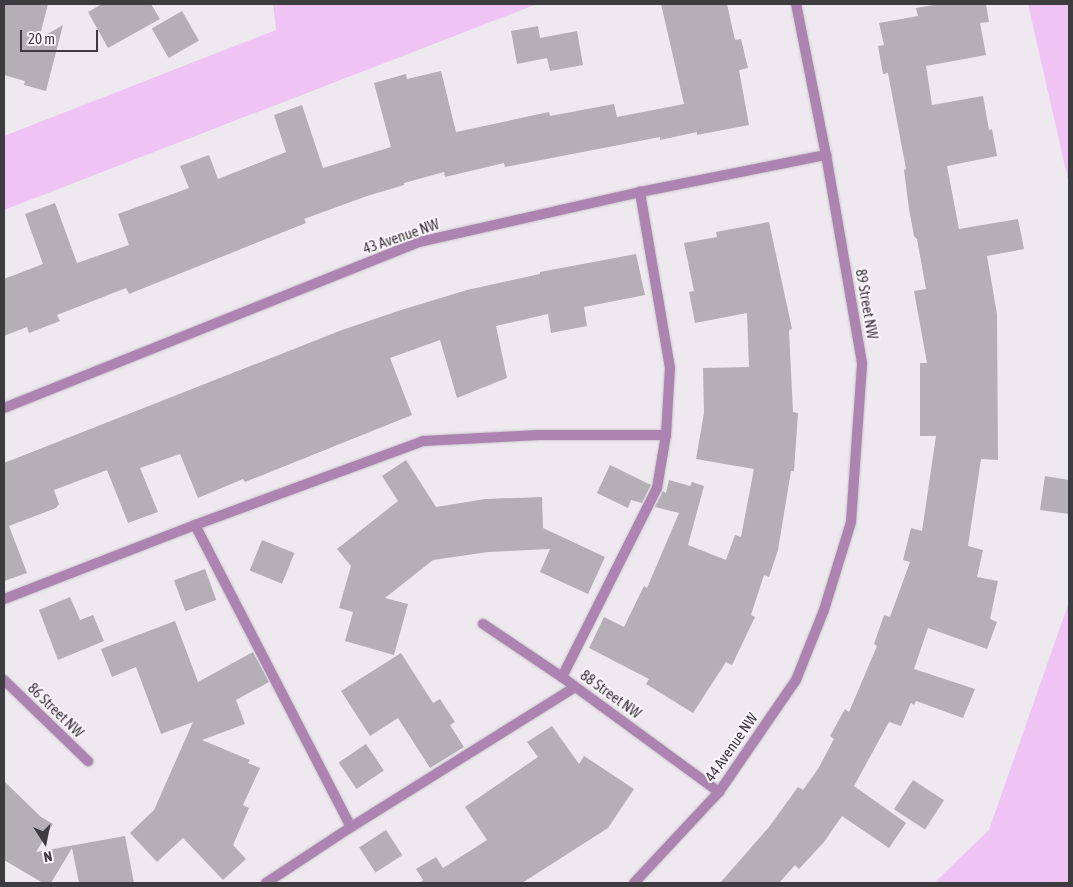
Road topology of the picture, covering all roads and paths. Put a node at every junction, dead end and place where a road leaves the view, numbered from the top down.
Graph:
1 (796, 4) edge
2 (826, 155) junction
3 (640, 192) junction
4 (4, 408) edge
5 (666, 435) junction
6 (195, 525) junction
7 (4, 599) edge
8 (824, 610) joint
9 (483, 624) dead end
10 (562, 677) junction
11 (4, 680) edge
12 (575, 687) junction
13 (88, 761) dead end
14 (718, 792) junction
15 (351, 827) junction
16 (266, 883) edge
17 (634, 883) edge

1 - 2 street, 89 Street NW
2 - 3 street, 43 Avenue NW
2 - 8 street, 89 Street NW
3 - 4 street, 43 Avenue NW
3 - 5 street
5 - 6 street
5 - 10 street
6 - 7 street
6 - 15 street
8 - 14 street, 44 Avenue NW
9 - 10 street, 88 Street NW
10 - 12 street, 88 Street NW
11 - 13 street, 86 Street NW
12 - 14 street, 88 Street NW
12 - 15 street
14 - 17 street, 44 Avenue NW
15 - 16 street

